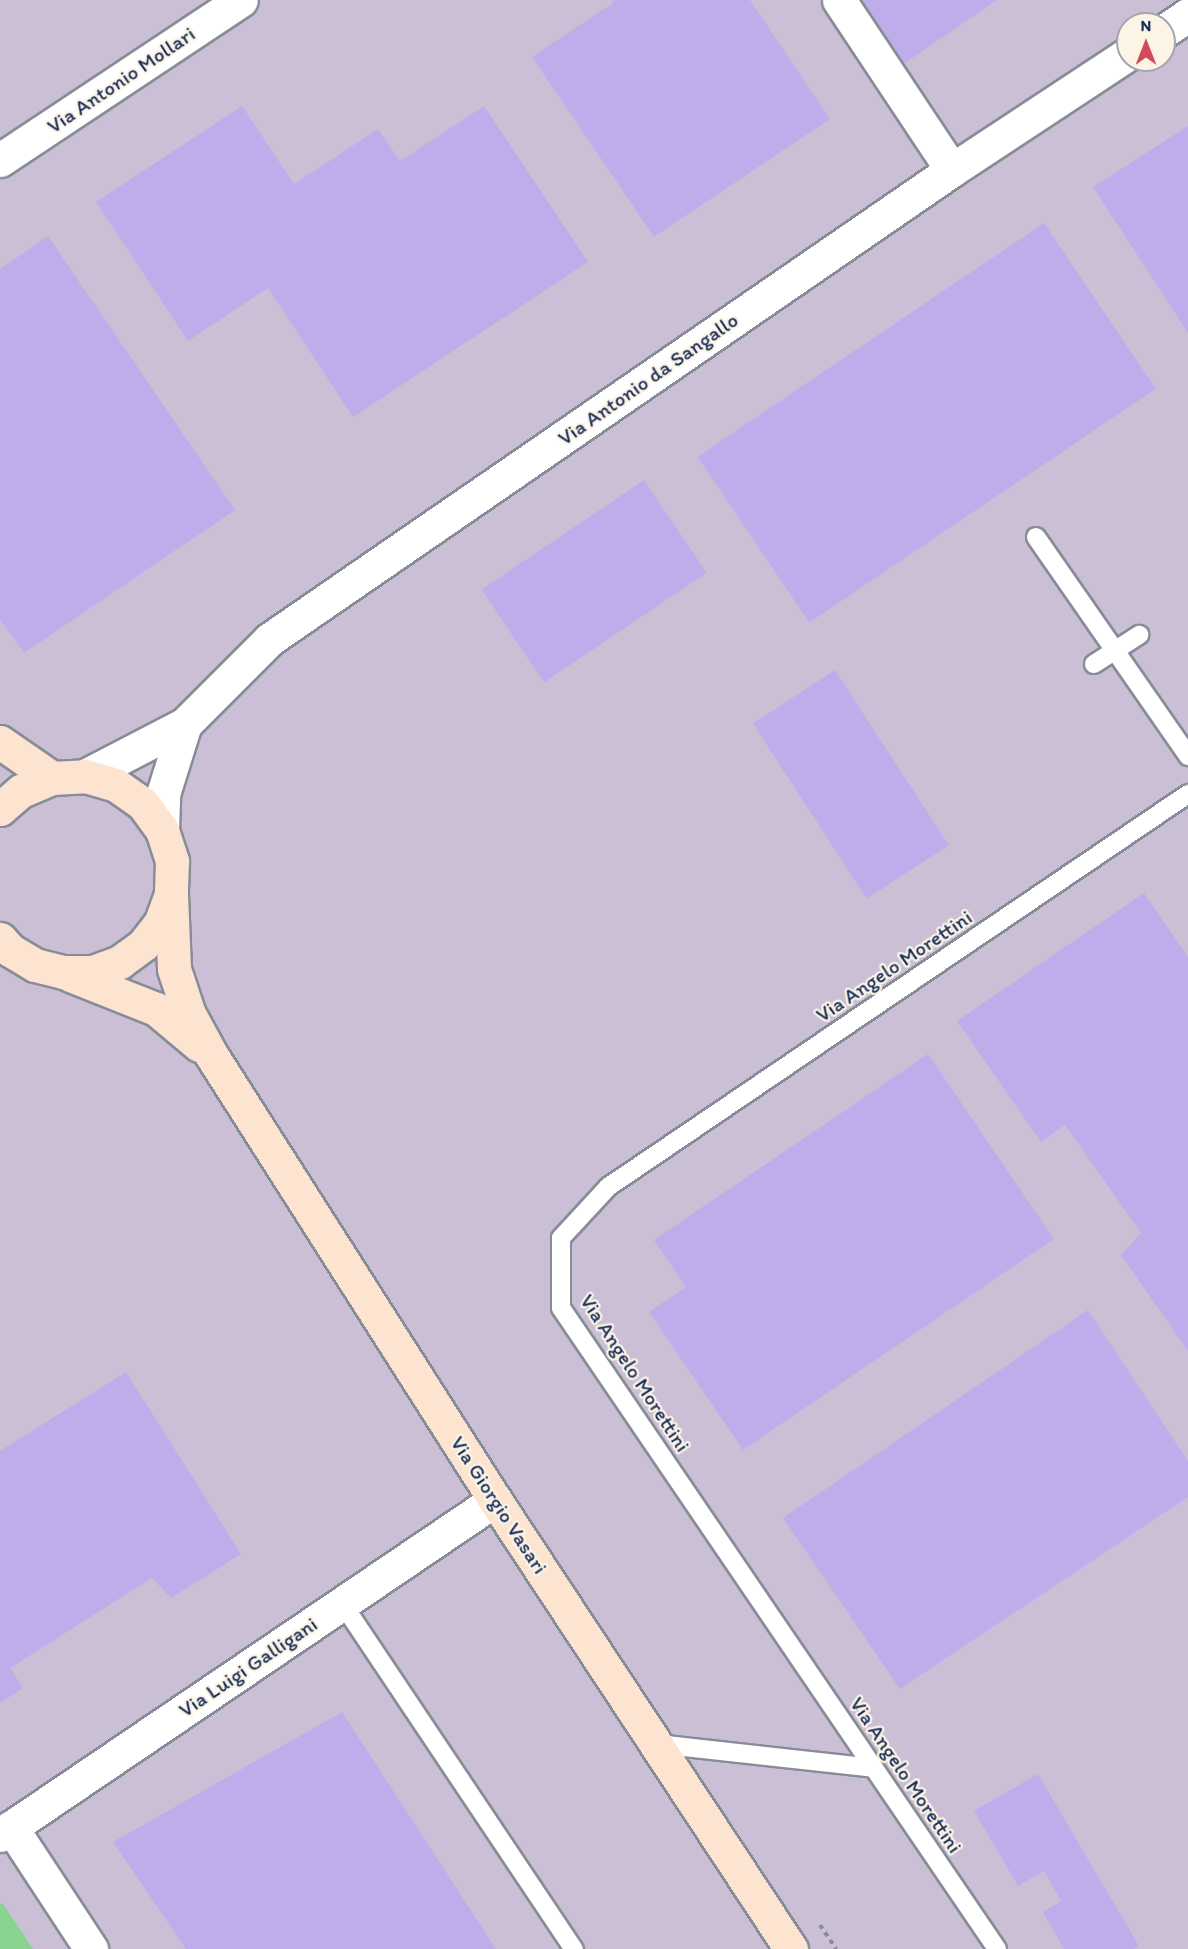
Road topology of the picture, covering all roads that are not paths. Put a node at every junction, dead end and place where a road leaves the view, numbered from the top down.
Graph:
1 (241, 0) edge
2 (838, 0) edge
3 (1116, 62) edge
4 (0, 160) edge
5 (952, 170) junction
6 (1036, 537) dead end
7 (1138, 635) dead end
8 (1114, 651) junction
9 (1094, 664) dead end
10 (185, 724) junction
11 (0, 742) edge
12 (1188, 756) edge
13 (85, 776) junction
14 (52, 778) junction
15 (1188, 794) edge
16 (0, 809) edge
17 (162, 830) junction
18 (171, 894) junction
19 (3, 945) edge
20 (63, 972) junction
21 (212, 1056) junction
22 (495, 1500) junction
23 (342, 1604) junction
24 (657, 1744) junction
25 (874, 1768) junction
26 (6, 1831) edge
27 (91, 1949) edge
28 (574, 1949) edge
29 (791, 1949) edge
30 (998, 1949) edge

1 - 4 street, Via Antonio Mollari
2 - 5 street
3 - 5 street, Via Antonio da Sangallo
5 - 10 street, Via Antonio da Sangallo
6 - 8 lane
7 - 8 lane
8 - 9 lane
8 - 12 lane
10 - 13 street, Via Antonio da Sangallo
10 - 17 street, Via Antonio da Sangallo
11 - 14 main road
13 - 14 main road, Via Antonio da Sangallo
13 - 17 main road, Via Antonio da Sangallo
14 - 16 main road, Via Antonio da Sangallo
15 - 25 lane, Via Angelo Morettini
17 - 18 main road, Via Antonio da Sangallo
18 - 20 main road, Via Antonio da Sangallo
18 - 21 main road, Via Giorgio Vasari
19 - 20 main road, Via Antonio da Sangallo
20 - 21 main road, Via Giorgio Vasari
21 - 22 main road, Via Giorgio Vasari
22 - 23 street, Via Luigi Galligani
22 - 24 main road, Via Giorgio Vasari
23 - 26 street, Via Luigi Galligani
23 - 28 lane
24 - 25 lane
24 - 29 main road, Via Giorgio Vasari
25 - 30 lane, Via Angelo Morettini
26 - 27 street

